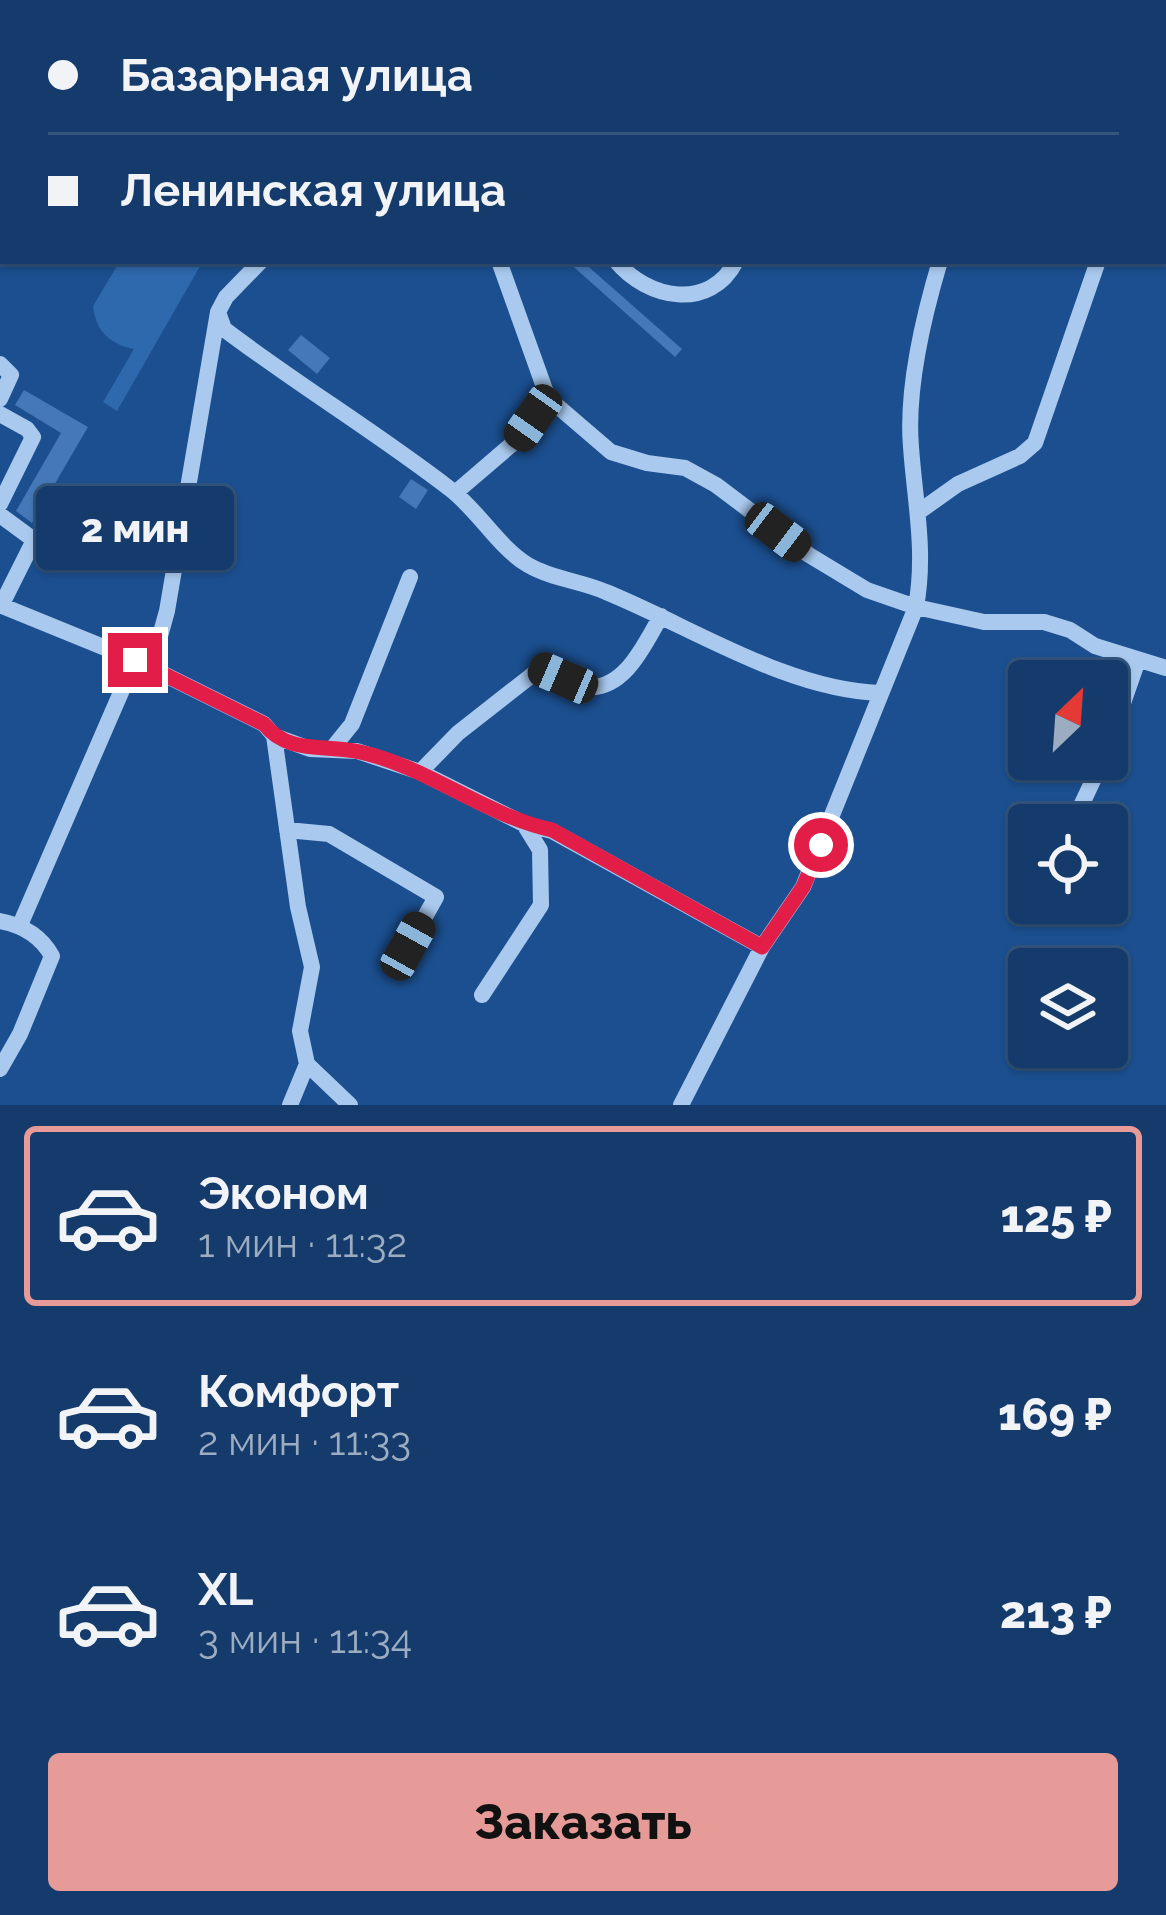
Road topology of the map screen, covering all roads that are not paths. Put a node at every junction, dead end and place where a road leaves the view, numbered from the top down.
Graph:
1 (258, 264) edge
2 (500, 264) edge
3 (618, 264) edge
4 (734, 264) edge
5 (939, 264) edge
6 (1097, 264) edge
7 (218, 312) junction
8 (0, 364) edge
9 (548, 398) junction
10 (0, 399) edge
11 (0, 414) edge
12 (455, 493) junction
13 (0, 504) edge
14 (920, 511) junction
15 (0, 515) edge
16 (410, 577) dead end
17 (0, 606) edge
18 (916, 607) junction
19 (661, 616) junction
20 (1138, 660) junction
21 (139, 662) junction
22 (1166, 668) edge
23 (1128, 688) edge
24 (880, 693) junction
25 (274, 736) junction
26 (332, 750) junction
27 (420, 772) junction
28 (524, 824) junction
29 (287, 830) junction
30 (0, 921) edge
31 (20, 925) junction
32 (408, 946) dead end
33 (762, 947) junction
34 (482, 995) dead end
35 (307, 1064) junction
36 (0, 1069) edge
37 (684, 1104) edge
38 (290, 1105) edge
39 (350, 1105) edge

1 - 7 street
2 - 9 street
3 - 4 street
5 - 14 street
6 - 14 street
7 - 12 street
7 - 21 street
8 - 10 street
9 - 12 street
9 - 18 street
11 - 13 street
12 - 19 street
14 - 18 street
15 - 17 street
16 - 26 street
17 - 21 street
18 - 20 street
18 - 24 street
19 - 24 street
19 - 27 street
20 - 22 street
20 - 23 street
21 - 25 street
21 - 31 street
24 - 33 street
25 - 26 street
25 - 29 street
26 - 27 street
27 - 28 street
28 - 33 street
28 - 34 street
29 - 32 street
29 - 35 street
30 - 31 street
31 - 36 street
33 - 37 street
35 - 38 street
35 - 39 street

